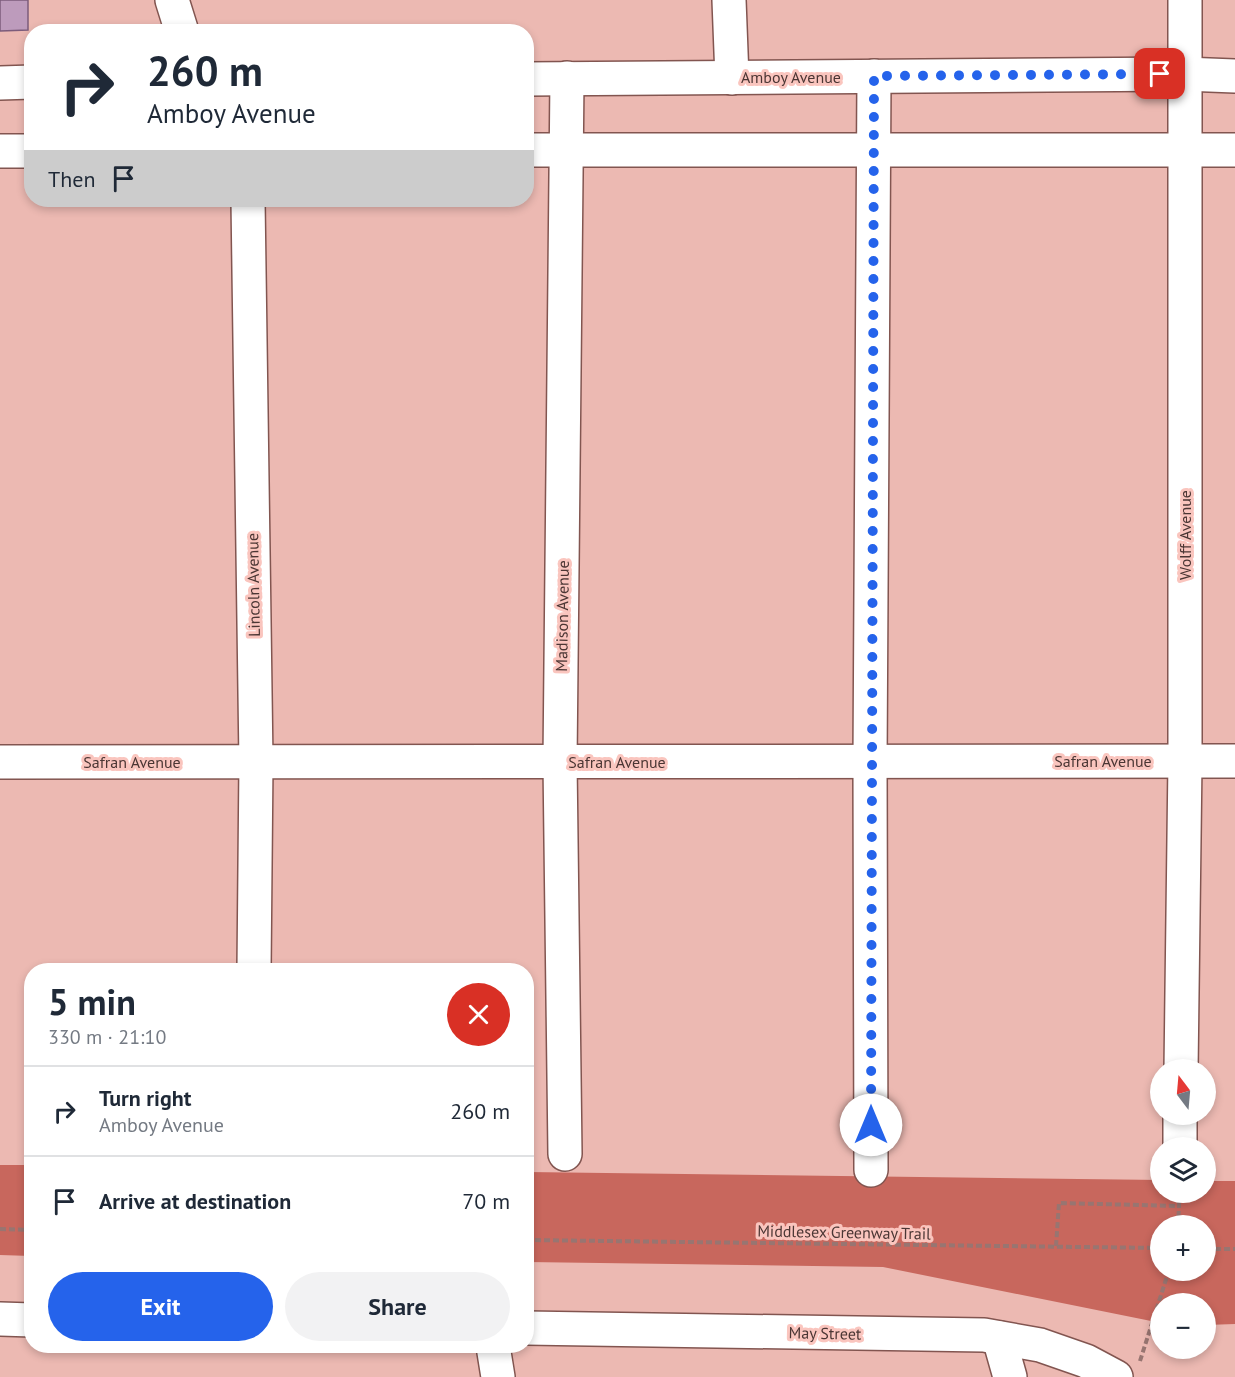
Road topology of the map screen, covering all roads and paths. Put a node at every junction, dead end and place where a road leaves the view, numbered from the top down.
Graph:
1 (172, 0) edge
2 (729, 0) edge
3 (1185, 0) edge
4 (180, 24) edge
5 (1184, 74) junction
6 (874, 76) junction
7 (1235, 76) edge
8 (567, 78) junction
9 (732, 78) junction
10 (534, 79) edge
11 (24, 82) edge
12 (0, 83) edge
13 (1186, 149) junction
14 (534, 150) edge
15 (567, 150) junction
16 (874, 150) junction
17 (1235, 150) edge
18 (0, 151) edge
19 (24, 151) edge
20 (248, 207) edge
21 (1185, 761) junction
22 (1235, 761) edge
23 (0, 762) edge
24 (255, 762) junction
25 (560, 762) junction
26 (870, 762) junction
27 (254, 963) edge
28 (1181, 1059) edge
29 (565, 1154) dead end
30 (871, 1170) dead end
31 (1179, 1206) joint
32 (1179, 1215) edge
33 (0, 1229) edge
34 (24, 1230) edge
35 (534, 1240) edge
36 (1056, 1246) junction
37 (1150, 1248) edge
38 (1216, 1249) edge
39 (1235, 1249) edge
40 (1164, 1281) edge
41 (0, 1319) edge
42 (24, 1320) edge
43 (534, 1328) edge
44 (999, 1338) junction
45 (494, 1353) edge
46 (1127, 1372) edge
47 (498, 1377) edge
48 (1010, 1377) edge

1 - 4 street
2 - 9 street
3 - 5 street, Wolff Avenue
5 - 6 street, Amboy Avenue
5 - 7 street, Amboy Avenue
5 - 13 street, Wolff Avenue
6 - 9 street, Amboy Avenue
6 - 16 street
8 - 9 street, Amboy Avenue
8 - 10 street, Amboy Avenue
8 - 15 street, Madison Avenue
11 - 12 street
13 - 16 street
13 - 17 street
13 - 21 street, Wolff Avenue
14 - 15 street
15 - 16 street
15 - 25 street, Madison Avenue
16 - 26 street
18 - 19 street
20 - 24 street, Lincoln Avenue
21 - 22 street, Safran Avenue
21 - 26 street, Safran Avenue
21 - 28 street, Wolff Avenue
23 - 24 street, Safran Avenue
24 - 25 street, Safran Avenue
24 - 27 street, Lincoln Avenue
25 - 26 street, Safran Avenue
25 - 29 street, Madison Avenue
26 - 30 street
31 - 32 path
31 - 36 path
33 - 34 path
35 - 36 path, Middlesex Greenway Trail
36 - 37 path, Middlesex Greenway Trail
38 - 39 path
40 - 46 path
41 - 42 street
43 - 44 street, May Street
44 - 46 street, May Street
44 - 48 street
45 - 47 street

